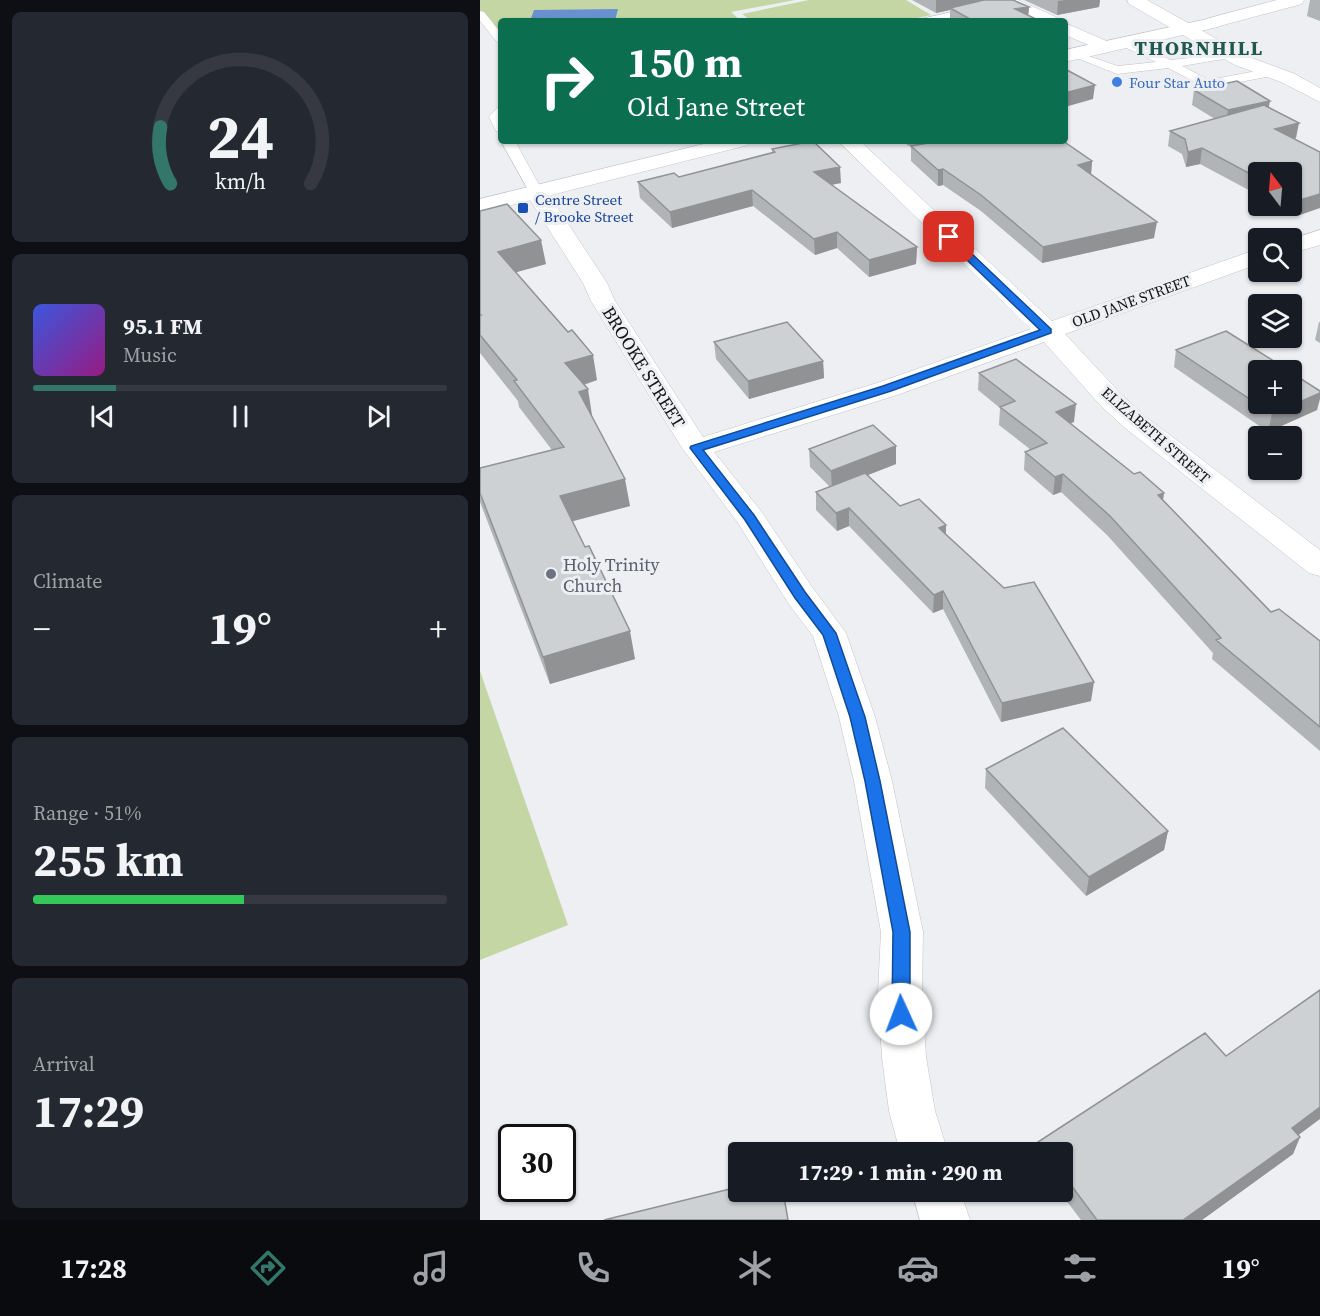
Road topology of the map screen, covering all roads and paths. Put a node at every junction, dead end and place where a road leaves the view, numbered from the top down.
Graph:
1 (1135, 0) edge
2 (1169, 0) edge
3 (1296, 0) edge
4 (999, 3) edge
5 (480, 14) edge
6 (937, 18) edge
7 (1042, 18) edge
8 (1212, 23) junction
9 (1183, 28) junction
10 (1068, 29) edge
11 (1235, 35) dead end
12 (498, 36) edge
13 (1122, 42) junction
14 (1103, 46) junction
15 (1262, 50) dead end
16 (1231, 54) junction
17 (1069, 55) edge
18 (1198, 60) junction
19 (1177, 63) junction
20 (1280, 75) junction
21 (1234, 79) junction
22 (1320, 96) edge
23 (510, 144) edge
24 (729, 144) edge
25 (851, 144) edge
26 (536, 192) junction
27 (480, 206) edge
28 (1320, 237) edge
29 (1302, 243) edge
30 (1248, 260) edge
31 (1047, 331) junction
32 (696, 448) junction
33 (1320, 566) edge
34 (921, 1142) edge
35 (939, 1202) edge
36 (945, 1220) edge

1 - 9 street
2 - 8 street
3 - 8 street
4 - 6 lane
4 - 7 street
5 - 12 lane
8 - 9 street
8 - 11 street
9 - 13 street
9 - 16 street
10 - 14 street
13 - 14 street
13 - 19 lane
14 - 17 street
15 - 20 street
16 - 18 lane
16 - 20 street
17 - 19 lane
18 - 19 lane
18 - 21 lane
19 - 21 lane
20 - 21 lane
20 - 22 street
23 - 26 lane
24 - 26 street
25 - 31 street, ELIZABETH STREET
26 - 27 street
26 - 32 street, BROOKE STREET
28 - 29 street
30 - 31 street, OLD JANE STREET
31 - 32 street, OLD JANE STREET
31 - 33 street, ELIZABETH STREET
32 - 34 street, BROOKE STREET
35 - 36 street

